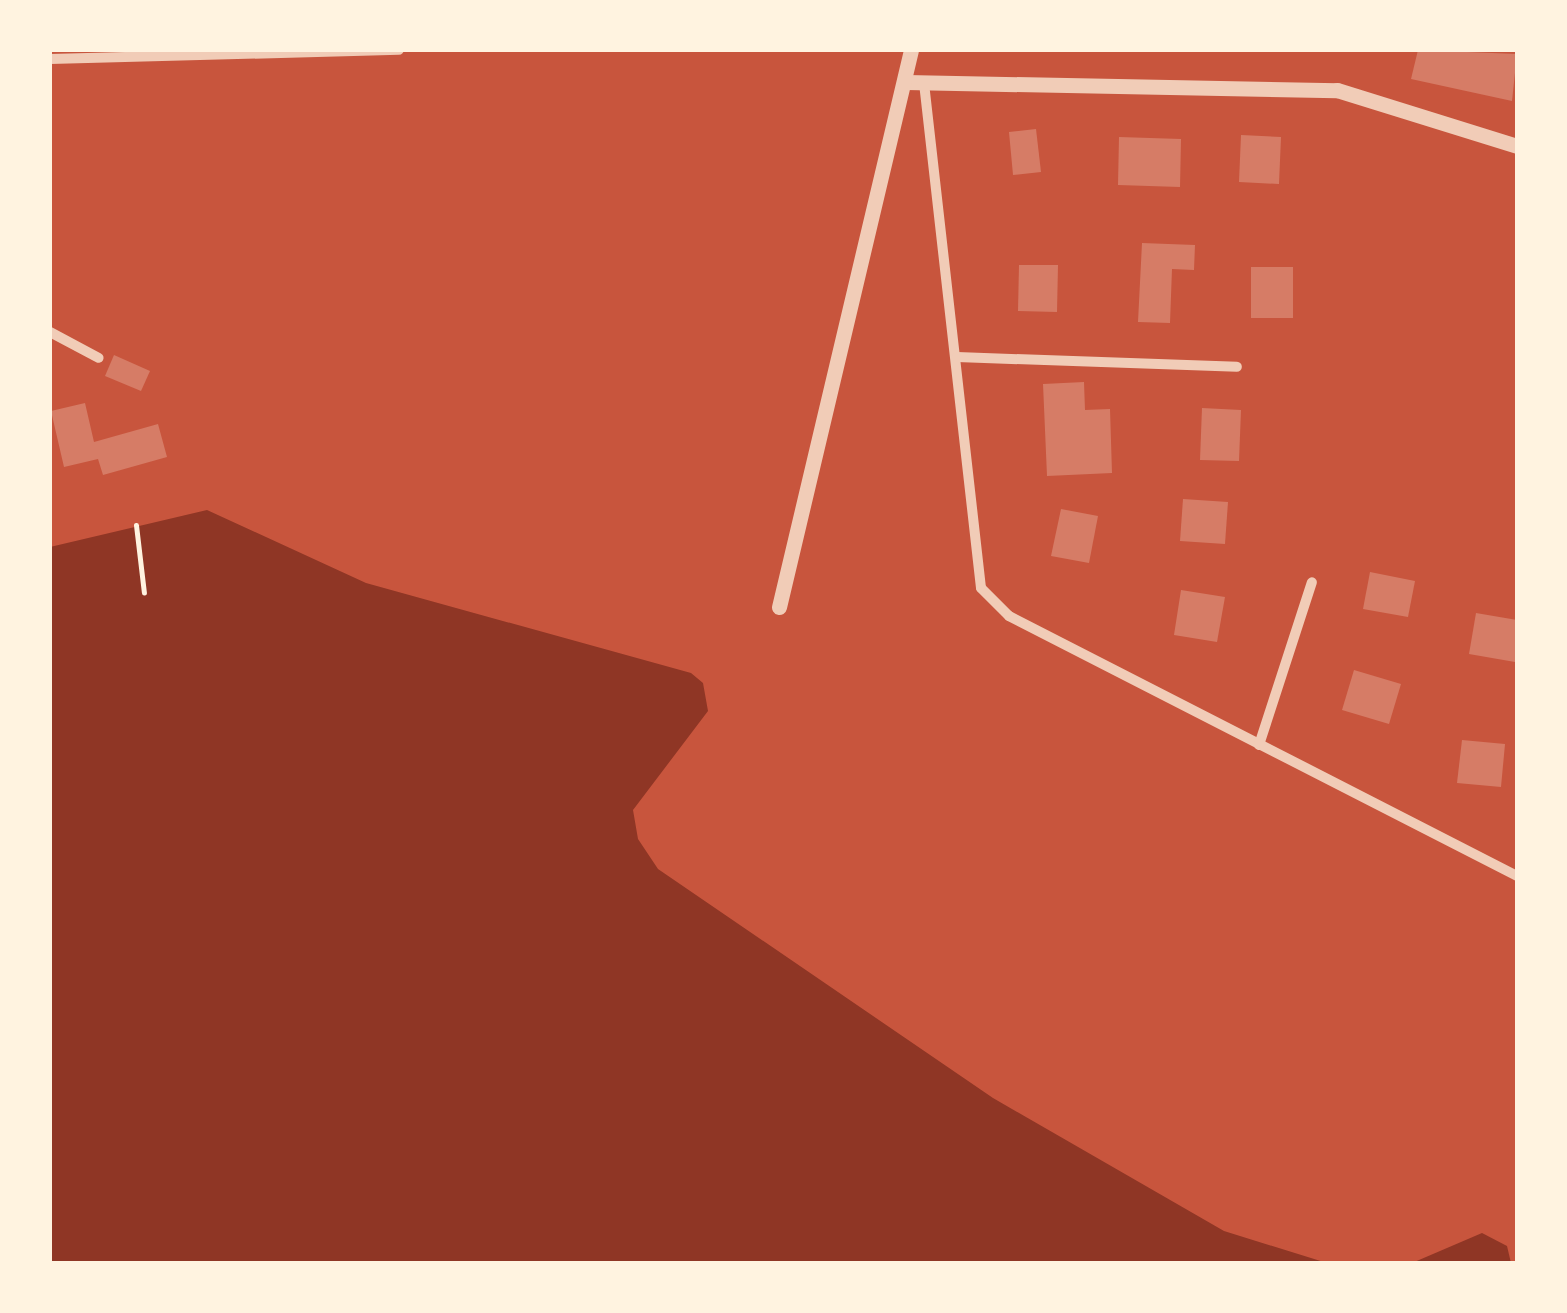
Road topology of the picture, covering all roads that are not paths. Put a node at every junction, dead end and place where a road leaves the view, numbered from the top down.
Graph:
1 (399, 50) edge
2 (912, 50) edge
3 (50, 59) edge
4 (906, 82) junction
5 (924, 82) junction
6 (1517, 146) edge
7 (50, 332) edge
8 (957, 357) junction
9 (99, 358) dead end
10 (1237, 367) dead end
11 (1312, 582) dead end
12 (779, 607) dead end
13 (1259, 745) junction
14 (1517, 876) edge

1 - 3 street
2 - 4 street
4 - 5 street
4 - 12 street
5 - 6 street
5 - 8 street
7 - 9 street
8 - 10 street
8 - 13 street
11 - 13 street
13 - 14 street

